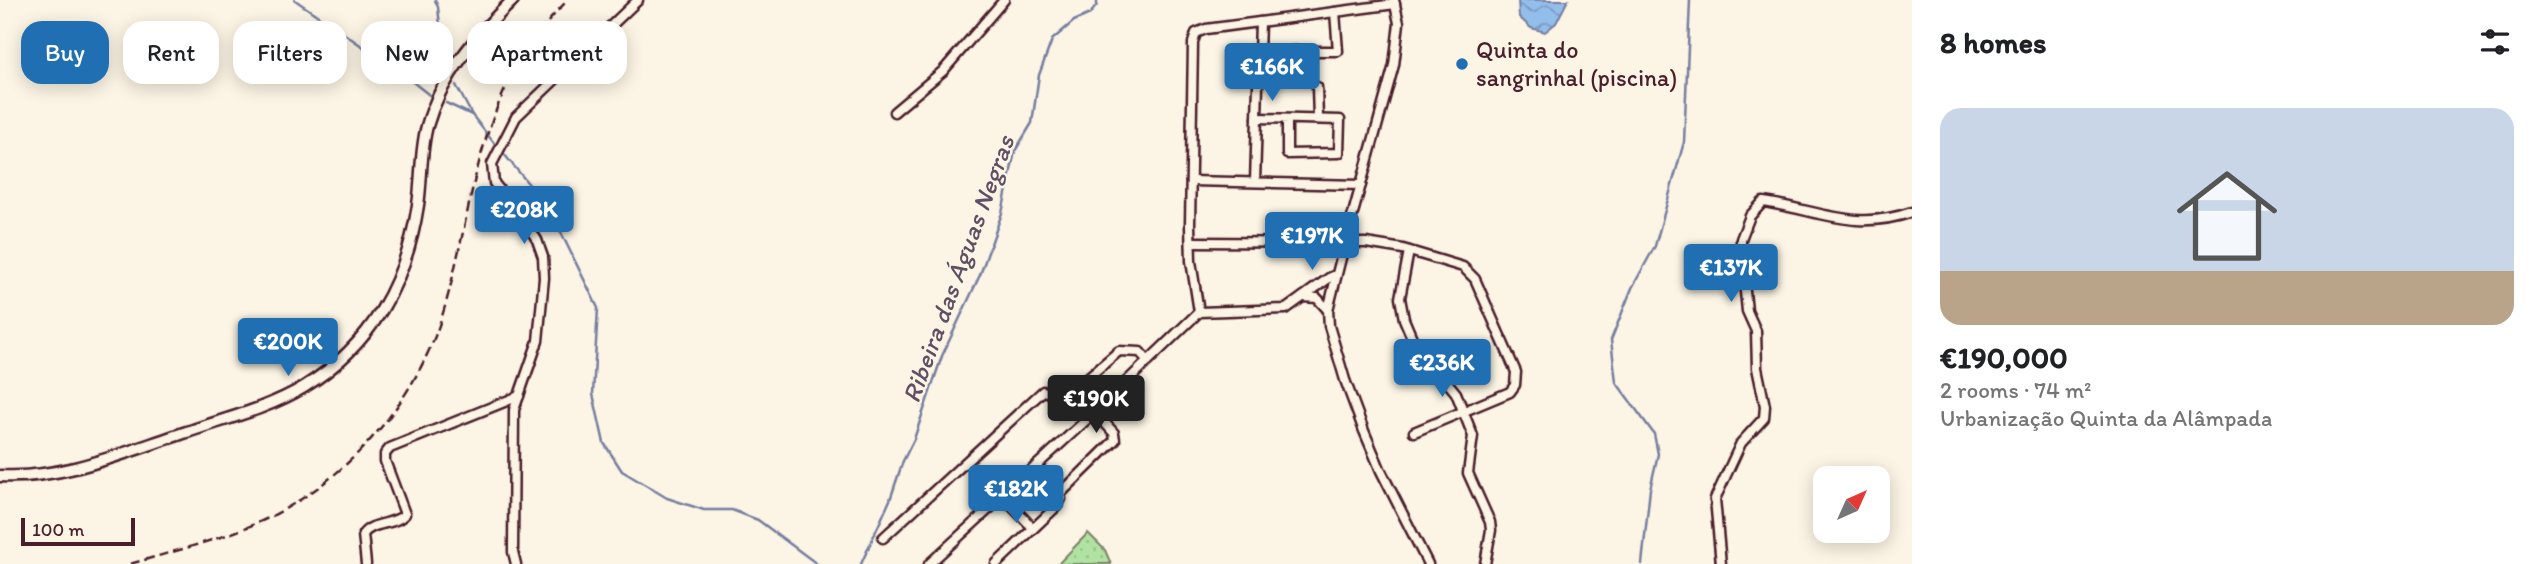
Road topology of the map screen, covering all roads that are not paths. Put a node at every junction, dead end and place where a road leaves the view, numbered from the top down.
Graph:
1 (513, 0) edge
2 (638, 0) edge
3 (1004, 0) edge
4 (1395, 2) edge
5 (1335, 12) junction
6 (1260, 22) junction
7 (1291, 51) dead end
8 (1317, 87) dead end
9 (894, 113) dead end
10 (1257, 118) junction
11 (1287, 119) junction
12 (1318, 119) junction
13 (1191, 181) junction
14 (1255, 182) junction
15 (1361, 185) junction
16 (1912, 212) edge
17 (1191, 242) junction
18 (1344, 243) junction
19 (1409, 251) junction
20 (1336, 275) junction
21 (1303, 297) junction
22 (1328, 310) junction
23 (1199, 313) junction
24 (1149, 360) junction
25 (519, 396) junction
26 (1095, 412) junction
27 (1463, 412) junction
28 (1414, 432) dead end
29 (1036, 466) junction
30 (0, 476) edge
31 (1060, 494) junction
32 (1003, 497) junction
33 (1033, 528) junction
34 (883, 538) dead end
35 (366, 564) edge
36 (516, 564) edge
37 (929, 564) edge
38 (996, 564) edge
39 (1428, 564) edge
40 (1485, 564) edge
41 (1721, 564) edge

1 - 30 main road
2 - 25 street
3 - 9 street
4 - 5 street
4 - 15 street
5 - 6 street
5 - 7 street
6 - 10 street
6 - 13 street
8 - 12 street
10 - 11 street
10 - 14 street
11 - 12 street
11 - 12 street
13 - 14 street
13 - 17 street
14 - 15 street
15 - 18 street
16 - 41 street
17 - 18 street
17 - 23 street
18 - 19 street
18 - 20 street
19 - 27 street
19 - 27 street
20 - 21 street
20 - 22 street
21 - 22 street
21 - 23 street
22 - 39 street
23 - 24 street
24 - 26 street
24 - 34 street
25 - 35 street
25 - 36 street
26 - 29 street
26 - 31 street
27 - 28 street
27 - 40 street
29 - 31 street
29 - 32 street
31 - 33 street
32 - 33 street
32 - 37 street
33 - 38 street

